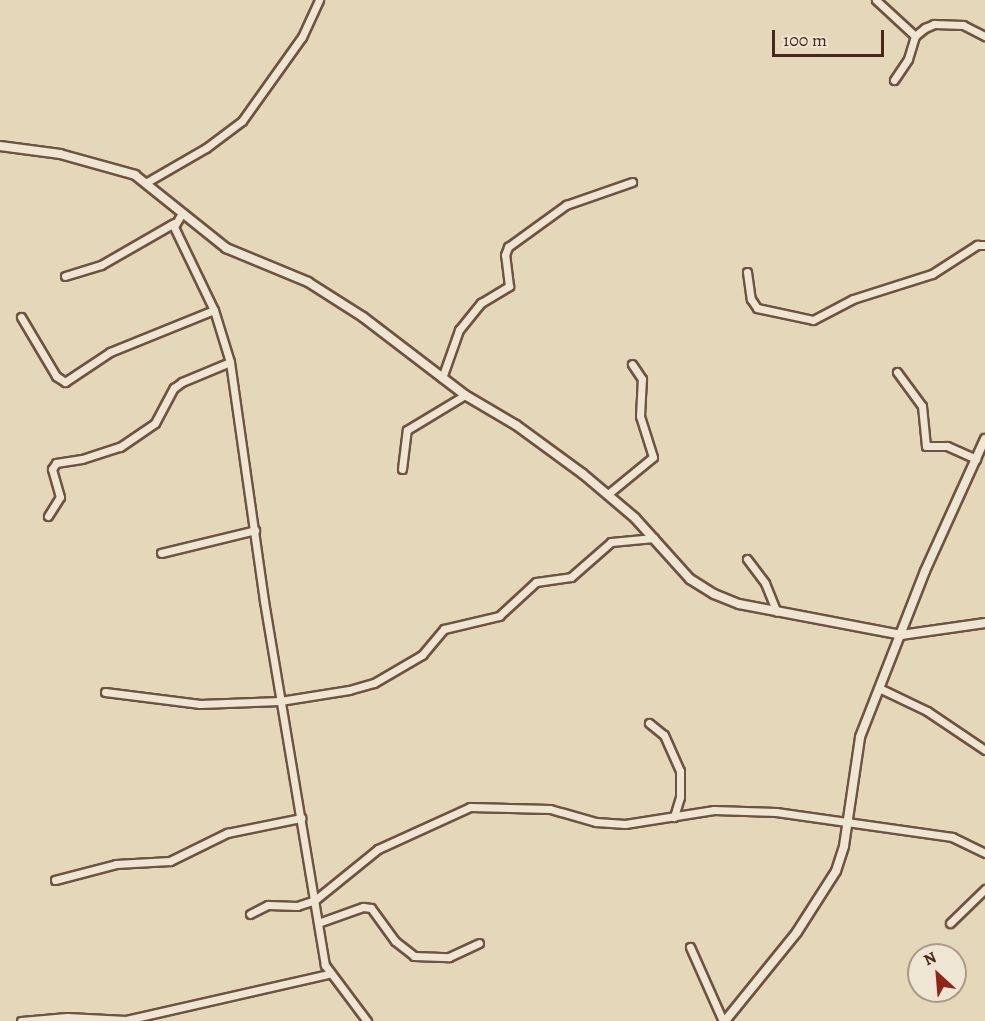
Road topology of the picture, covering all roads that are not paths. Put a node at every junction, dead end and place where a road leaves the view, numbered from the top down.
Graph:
1 (319, 0) edge
2 (876, 0) edge
3 (915, 36) junction
4 (985, 36) edge
5 (894, 80) dead end
6 (0, 147) edge
7 (147, 182) junction
8 (632, 183) dead end
9 (182, 213) junction
10 (174, 223) junction
11 (985, 245) edge
12 (747, 272) dead end
13 (66, 276) dead end
14 (214, 310) junction
15 (21, 317) dead end
16 (230, 362) junction
17 (632, 364) dead end
18 (897, 372) dead end
19 (442, 378) junction
20 (465, 395) junction
21 (984, 443) edge
22 (976, 459) junction
23 (402, 469) dead end
24 (608, 494) junction
25 (48, 516) dead end
26 (255, 530) junction
27 (654, 538) junction
28 (161, 553) dead end
29 (747, 559) dead end
30 (777, 612) junction
31 (985, 623) edge
32 (901, 636) junction
33 (879, 688) junction
34 (105, 692) dead end
35 (280, 701) junction
36 (649, 723) dead end
37 (985, 750) edge
38 (674, 817) junction
39 (301, 818) junction
40 (848, 825) junction
41 (985, 853) edge
42 (55, 880) dead end
43 (985, 889) edge
44 (315, 900) junction
45 (250, 914) dead end
46 (318, 923) junction
47 (950, 923) dead end
48 (479, 944) dead end
49 (690, 947) dead end
50 (329, 974) junction
51 (172, 1011) junction
52 (21, 1021) edge
53 (174, 1021) edge
54 (367, 1021) edge
55 (724, 1021) edge

1 - 7 street
2 - 3 street
3 - 4 street
3 - 5 street
6 - 7 street
7 - 9 street
8 - 19 street
9 - 10 street
9 - 19 street
10 - 13 street
10 - 14 street
11 - 12 street
14 - 15 street
14 - 16 street
16 - 25 street
16 - 26 street
17 - 24 street
18 - 22 street
19 - 20 street
20 - 23 street
20 - 24 street
21 - 22 street
22 - 32 street
24 - 27 street
26 - 28 street
26 - 35 street
27 - 30 street
27 - 35 street
29 - 30 street
30 - 32 street
31 - 32 street
32 - 33 street
33 - 37 street
33 - 40 street
34 - 35 street
35 - 39 street
36 - 38 street
38 - 40 street
38 - 44 street
39 - 42 street
39 - 44 street
40 - 41 street
40 - 55 street
43 - 47 street
44 - 45 street
44 - 46 street
46 - 48 street
46 - 50 street
49 - 55 street
50 - 51 street
50 - 54 street
51 - 52 street
51 - 53 street

